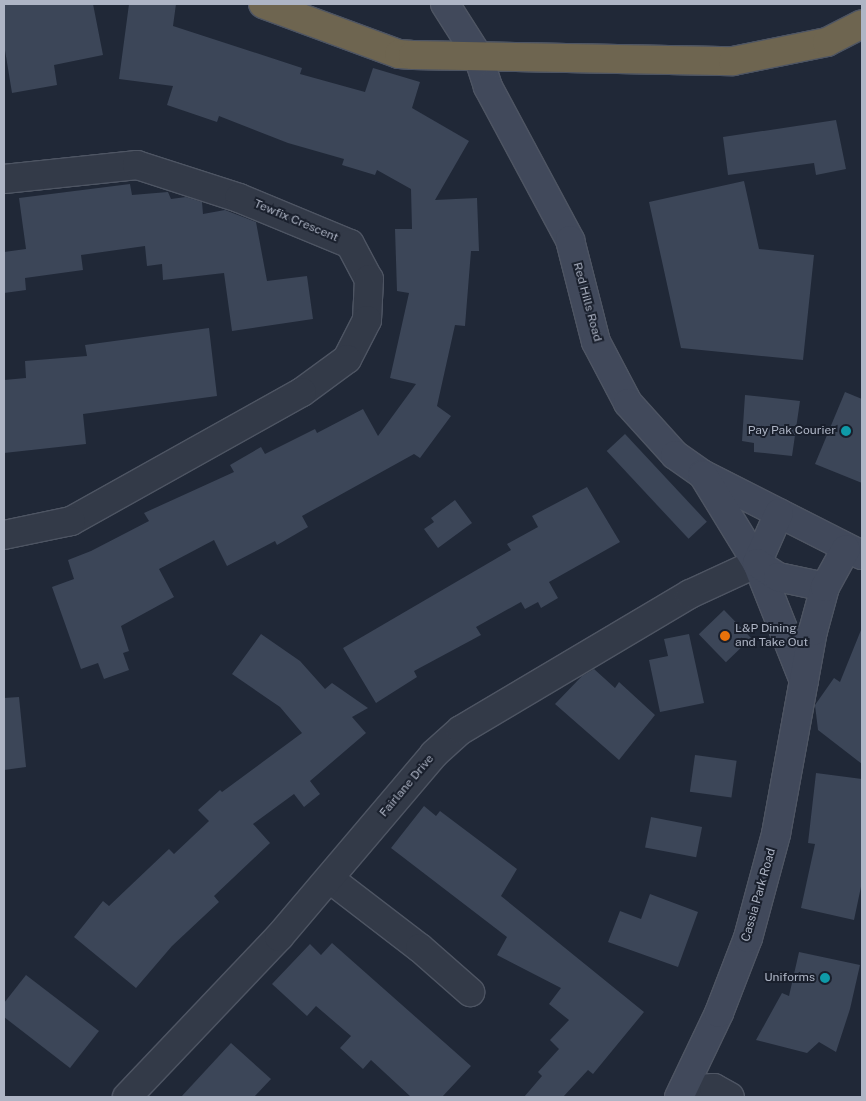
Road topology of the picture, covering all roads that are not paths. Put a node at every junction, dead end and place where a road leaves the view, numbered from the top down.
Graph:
1 (264, 4) edge
2 (446, 4) edge
3 (862, 24) edge
4 (478, 56) junction
5 (4, 179) edge
6 (702, 474) junction
7 (779, 513) junction
8 (4, 535) edge
9 (854, 552) edge
10 (757, 563) junction
11 (825, 587) junction
12 (804, 682) junction
13 (330, 879) junction
14 (470, 992) dead end
15 (682, 1094) edge
16 (127, 1097) edge
17 (730, 1097) edge

1 - 4 highway
2 - 4 main road, Red Hills Road
3 - 4 highway
4 - 6 main road, Red Hills Road
5 - 8 street, Tewfix Crescent
6 - 7 main road, Red Hills Road
6 - 10 main road
7 - 9 main road, Red Hills Road
7 - 10 main road
9 - 11 main road, Cassia Park Road
10 - 11 main road
10 - 12 main road
10 - 13 street, Fairlane Drive
11 - 12 main road, Cassia Park Road
12 - 15 main road, Cassia Park Road
13 - 14 street
13 - 16 street, Fairlane Drive
15 - 17 street

